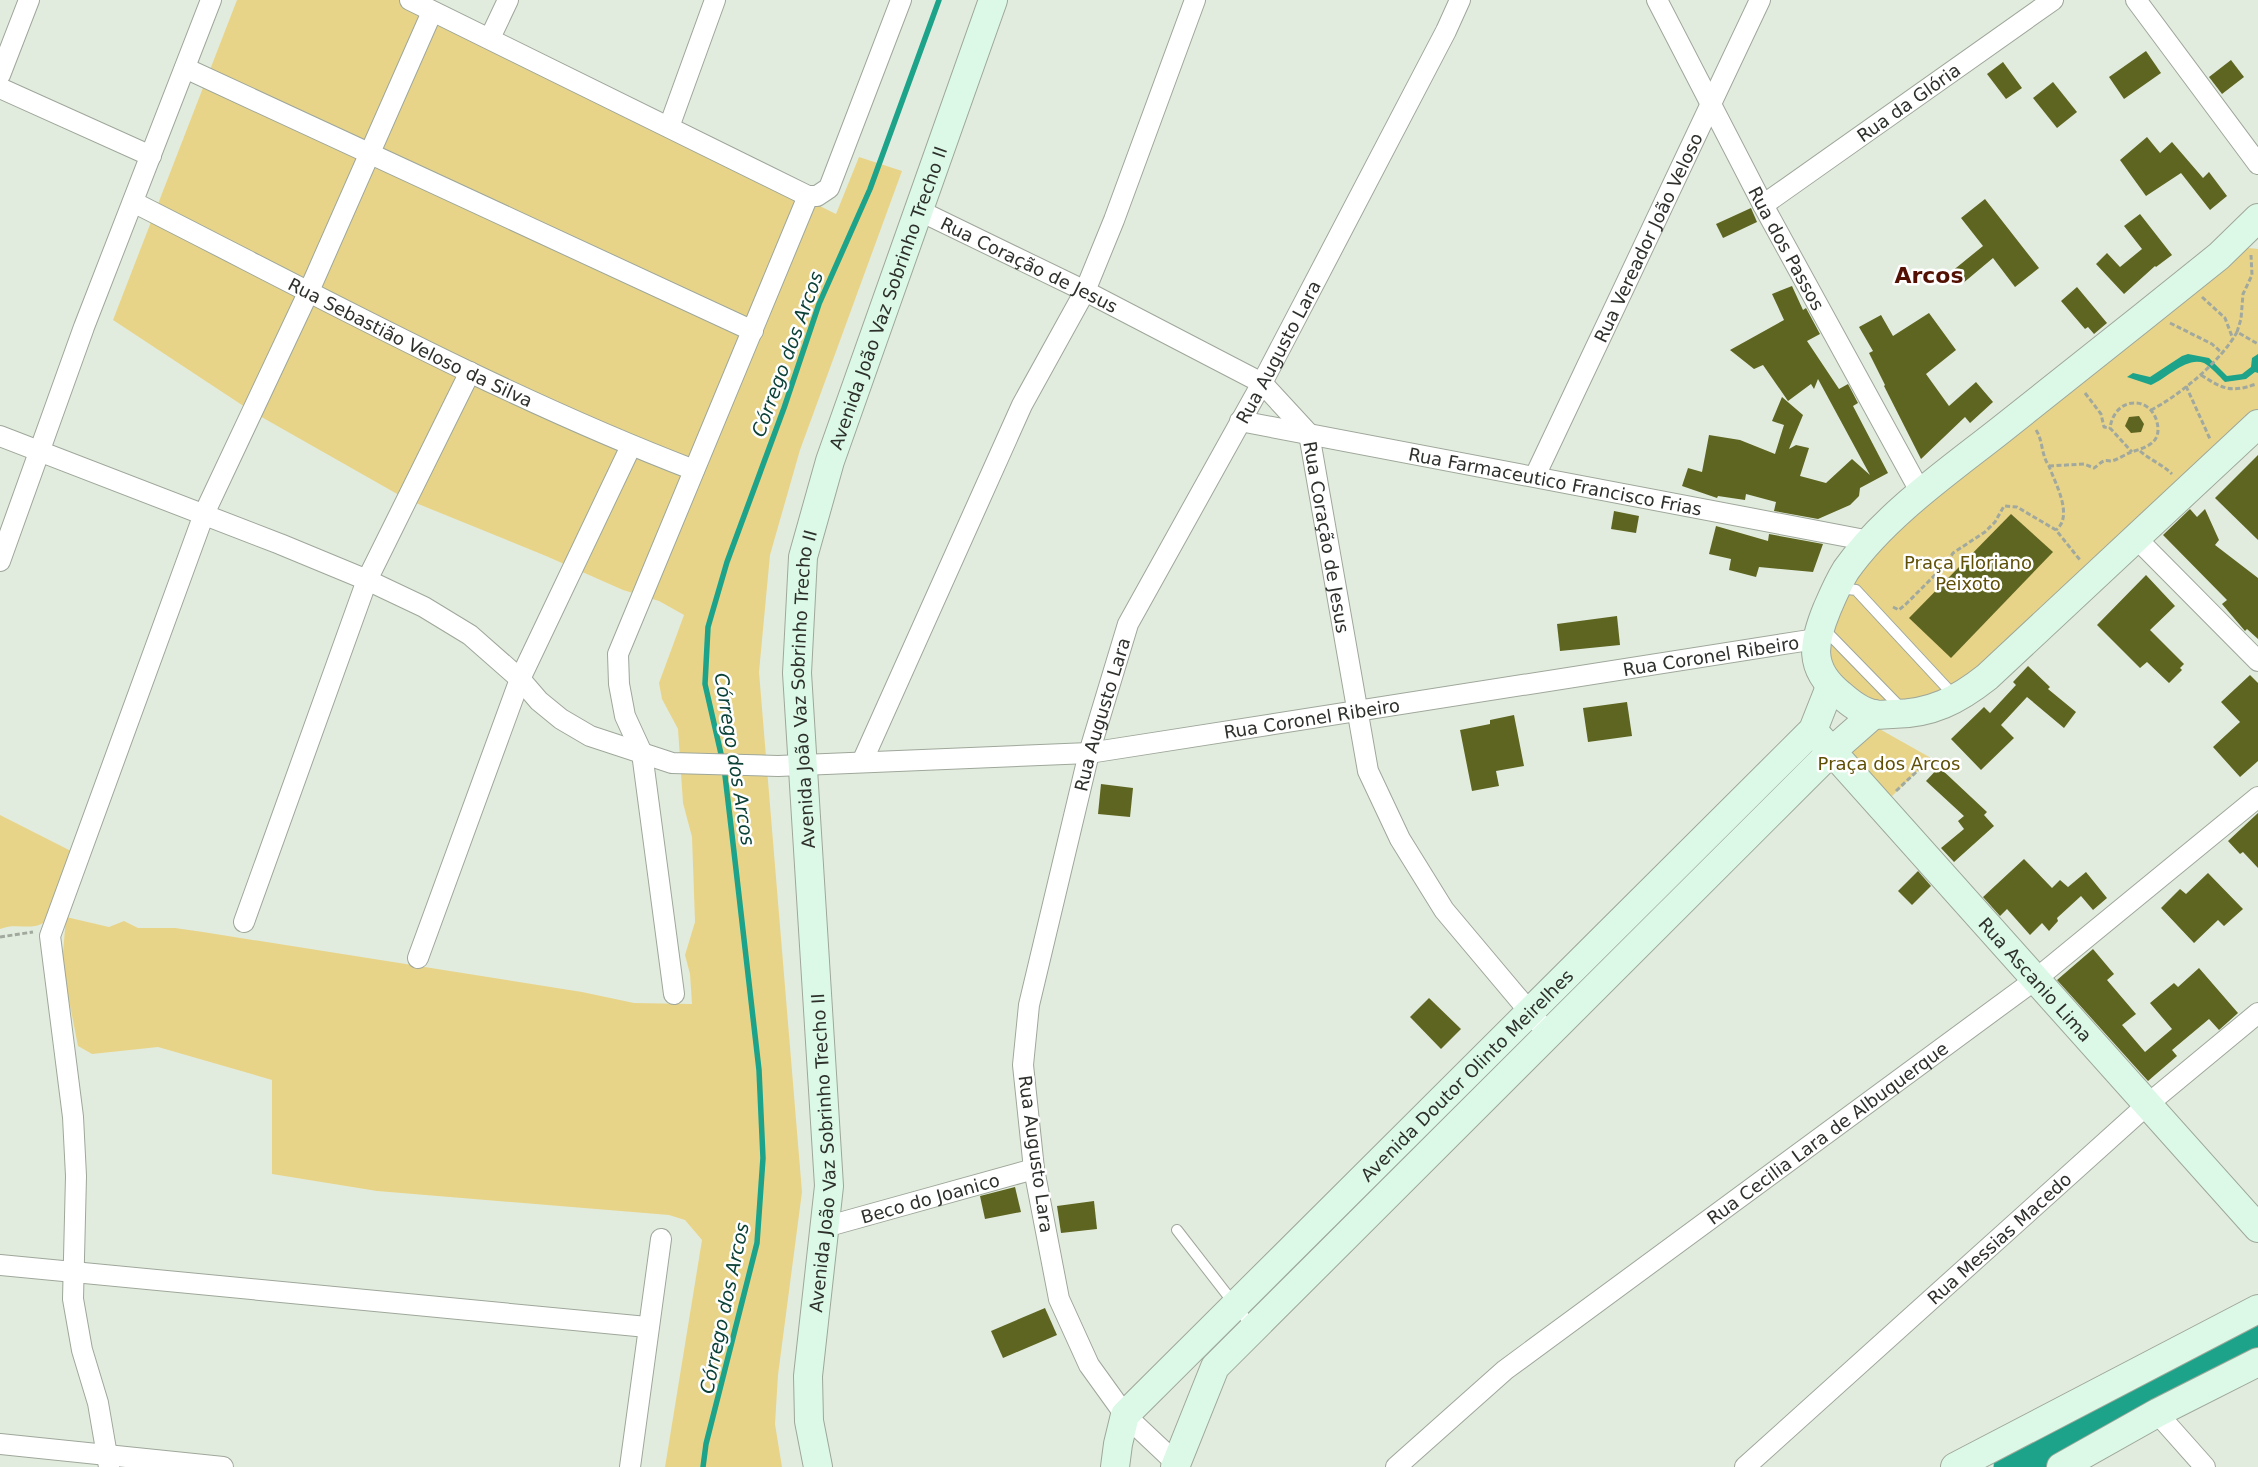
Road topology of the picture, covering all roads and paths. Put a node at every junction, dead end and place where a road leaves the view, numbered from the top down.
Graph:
1 (29, 0) edge
2 (211, 0) edge
3 (410, 0) edge
4 (508, 0) edge
5 (715, 0) edge
6 (901, 0) edge
7 (993, 0) edge
8 (1195, 0) edge
9 (1460, 0) edge
10 (1657, 0) edge
11 (1760, 0) edge
12 (2053, 0) edge
13 (2136, 0) edge
14 (432, 12) junction
15 (490, 38) junction
16 (185, 68) junction
17 (0, 75) edge
18 (0, 88) edge
19 (1711, 103) junction
20 (669, 127) junction
21 (370, 153) junction
22 (150, 156) junction
23 (2258, 164) edge
24 (808, 196) junction
25 (133, 202) junction
26 (1763, 205) junction
27 (918, 210) junction
28 (2258, 218) edge
29 (2255, 245) edge
30 (2219, 256) junction
31 (2189, 280) junction
32 (309, 291) junction
33 (1085, 291) junction
34 (2152, 310) junction
35 (752, 330) junction
36 (2237, 332) junction
37 (2233, 339) junction
38 (2258, 344) edge
39 (2221, 352) junction
40 (470, 372) junction
41 (2202, 374) junction
42 (2070, 375) junction
43 (1262, 383) junction
44 (2256, 384) dead end
45 (2186, 386) junction
46 (2151, 410) junction
47 (2023, 413) junction
48 (1240, 421) junction
49 (2258, 424) edge
50 (2110, 428) junction
51 (1309, 434) junction
52 (0, 436) edge
53 (631, 446) junction
54 (2140, 451) junction
55 (2132, 452) junction
56 (41, 453) junction
57 (2222, 459) junction
58 (2049, 466) junction
59 (694, 470) junction
60 (1536, 476) junction
61 (2188, 491) junction
62 (1921, 493) junction
63 (204, 514) junction
64 (2056, 530) junction
65 (2136, 538) junction
66 (1870, 541) junction
67 (0, 561) edge
68 (2093, 576) junction
69 (367, 580) junction
70 (1836, 587) junction
71 (1890, 606) dead end
72 (1818, 633) junction
73 (2258, 661) edge
74 (520, 680) junction
75 (1830, 687) junction
76 (1949, 704) junction
77 (1357, 709) junction
78 (1874, 714) junction
79 (1908, 714) junction
80 (1813, 730) junction
81 (1832, 751) junction
82 (1089, 752) junction
83 (642, 753) junction
84 (1931, 758) dead end
85 (862, 762) junction
86 (790, 766) junction
87 (2258, 796) edge
88 (1882, 806) junction
89 (1670, 873) junction
90 (1689, 893) junction
91 (244, 922) dead end
92 (50, 936) junction
93 (0, 937) edge
94 (418, 958) dead end
95 (2036, 979) junction
96 (674, 994) dead end
97 (1530, 1012) junction
98 (2258, 1013) edge
99 (1548, 1034) junction
100 (2148, 1104) junction
101 (1034, 1169) junction
102 (1370, 1171) junction
103 (1391, 1191) junction
104 (824, 1228) junction
105 (2258, 1228) edge
106 (1177, 1230) dead end
107 (661, 1238) dead end
108 (0, 1265) edge
109 (72, 1273) junction
110 (1234, 1306) junction
111 (2258, 1309) edge
112 (648, 1327) junction
113 (1253, 1329) junction
114 (2258, 1362) edge
115 (2156, 1413) junction
116 (1125, 1415) junction
117 (0, 1444) edge
118 (108, 1461) edge
119 (1176, 1465) edge
120 (223, 1467) edge
121 (630, 1467) edge
122 (818, 1467) edge
123 (1115, 1467) edge
124 (1396, 1467) edge
125 (1745, 1467) edge
126 (1955, 1467) edge
127 (2061, 1467) edge
128 (2205, 1467) edge

1 - 17 street
2 - 16 street
3 - 14 street
4 - 15 street
5 - 20 street
6 - 24 street
7 - 27 main road, Avenida João Vaz Sobrinho Trecho II
8 - 33 street
9 - 43 street, Rua Augusto Lara
10 - 19 street, Rua dos Passos
11 - 19 street, Rua Vereador João Veloso
12 - 26 street, Rua da Glória
13 - 23 street
14 - 15 street
14 - 21 street
15 - 20 street
16 - 21 street
16 - 22 street
18 - 22 street
19 - 26 street, Rua dos Passos
19 - 60 street, Rua Vereador João Veloso
20 - 24 street
21 - 32 street
21 - 35 street
22 - 25 street
24 - 35 street
25 - 32 street, Rua Sebastião Veloso da Silva
25 - 56 street
26 - 62 street, Rua dos Passos
27 - 33 street, Rua Coração de Jesus
27 - 86 main road, Avenida João Vaz Sobrinho Trecho II
28 - 30 main road
29 - 30 main road
29 - 36 path
30 - 31 main road
31 - 34 main road
31 - 37 path
32 - 40 street, Rua Sebastião Veloso da Silva
32 - 63 street
33 - 43 street, Rua Coração de Jesus
33 - 85 street
34 - 39 path
34 - 42 main road
35 - 59 street
36 - 37 path
36 - 38 path
37 - 39 path
39 - 41 path
40 - 53 street, Rua Sebastião Veloso da Silva
40 - 69 street
41 - 44 path
41 - 45 path
42 - 47 main road
42 - 50 path
43 - 48 street, Rua Augusto Lara
43 - 51 street, Rua Coração de Jesus
45 - 46 path
45 - 57 path
46 - 50 path
46 - 54 path
47 - 58 path
47 - 62 main road
48 - 51 street, Rua Farmaceutico Francisco Frias
48 - 82 street, Rua Augusto Lara
49 - 57 main road
50 - 55 path
51 - 60 street, Rua Farmaceutico Francisco Frias
51 - 77 street, Rua Coração de Jesus
52 - 56 street, Rua Coronel Ribeiro
53 - 59 street, Rua Sebastião Veloso da Silva
53 - 74 street
54 - 55 path
54 - 61 path
55 - 58 path
56 - 63 street, Rua Coronel Ribeiro
56 - 67 street
57 - 61 main road
58 - 64 path
59 - 83 street
60 - 66 street, Rua Farmaceutico Francisco Frias
61 - 65 main road
62 - 66 main road
63 - 69 street, Rua Coronel Ribeiro
63 - 92 street
64 - 68 path
64 - 71 path
65 - 68 main road
65 - 73 street
66 - 70 main road
68 - 76 main road
69 - 74 street, Rua Coronel Ribeiro
69 - 91 street
70 - 72 main road
70 - 76 lane
72 - 75 main road
72 - 77 street, Rua Coronel Ribeiro
72 - 79 lane
74 - 83 street, Rua Coronel Ribeiro
74 - 94 street
75 - 78 main road
75 - 80 main road, Avenida Doutor Olinto Meirelhes
76 - 79 main road
77 - 82 street, Rua Coronel Ribeiro
77 - 97 street, Rua Coração de Jesus
78 - 79 main road
78 - 81 main road, Avenida Doutor Olinto Meirelhes
80 - 81 main road, Rua Ascanio Lima
80 - 89 main road, Avenida Doutor Olinto Meirelhes
81 - 88 main road, Rua Ascanio Lima
81 - 90 main road, Avenida Doutor Olinto Meirelhes
82 - 85 street, Rua Coronel Ribeiro
82 - 101 street, Rua Augusto Lara
83 - 86 street, Rua Coronel Ribeiro
83 - 96 street
84 - 88 path
85 - 86 street, Rua Coronel Ribeiro
86 - 104 main road, Avenida João Vaz Sobrinho Trecho II
87 - 95 street, Rua Cecilia Lara de Albuquerque
88 - 95 main road, Rua Ascanio Lima
89 - 90 main road
89 - 97 main road, Avenida Doutor Olinto Meirelhes
90 - 99 main road, Avenida Doutor Olinto Meirelhes
92 - 93 path
92 - 109 street
95 - 100 main road, Rua Ascanio Lima
95 - 124 street, Rua Cecilia Lara de Albuquerque
97 - 99 street, Rua Coração de Jesus
97 - 102 main road, Avenida Doutor Olinto Meirelhes
98 - 100 street, Rua Messias Macedo
99 - 103 main road, Avenida Doutor Olinto Meirelhes
100 - 105 main road, Rua Ascanio Lima
100 - 125 street, Rua Messias Macedo
101 - 104 street, Beco do Joanico
101 - 116 street, Rua Augusto Lara
102 - 103 main road
102 - 110 main road, Avenida Doutor Olinto Meirelhes
103 - 113 main road, Avenida Doutor Olinto Meirelhes
104 - 122 main road, Avenida João Vaz Sobrinho Trecho II
106 - 110 lane
107 - 112 street
108 - 109 street
109 - 112 street
109 - 118 street
110 - 113 lane
110 - 116 main road, Avenida Doutor Olinto Meirelhes
111 - 126 main road
112 - 121 street
113 - 119 main road, Avenida Doutor Olinto Meirelhes
114 - 115 main road
115 - 127 main road
115 - 128 street
116 - 119 street, Rua Augusto Lara
116 - 123 main road
117 - 118 street
118 - 120 street

